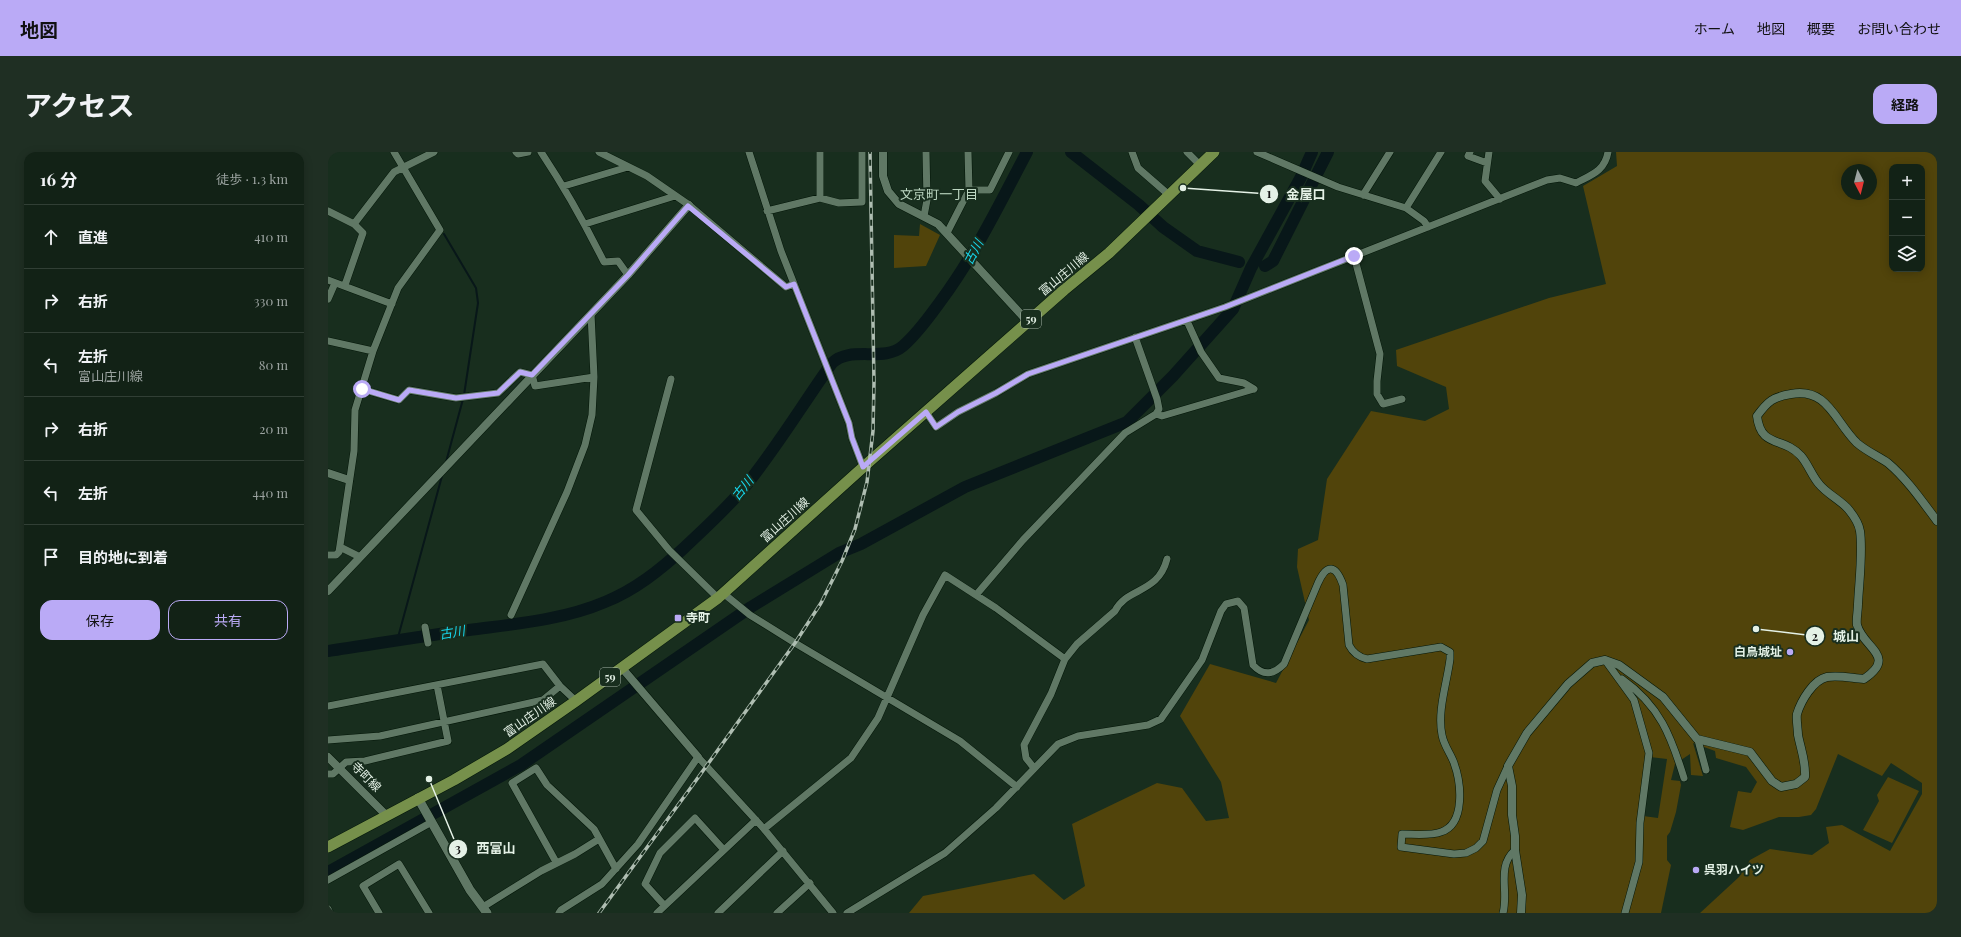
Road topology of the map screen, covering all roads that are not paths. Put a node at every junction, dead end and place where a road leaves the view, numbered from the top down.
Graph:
1 (394, 152) edge
2 (434, 152) edge
3 (516, 152) edge
4 (528, 152) edge
5 (541, 152) edge
6 (599, 152) edge
7 (749, 152) edge
8 (820, 152) edge
9 (862, 152) edge
10 (883, 152) edge
11 (926, 152) edge
12 (968, 152) edge
13 (1009, 152) edge
14 (1132, 152) edge
15 (1188, 152) edge
16 (1214, 152) edge
17 (1257, 152) edge
18 (1390, 152) edge
19 (1441, 152) edge
20 (1470, 152) edge
21 (1489, 152) edge
22 (1608, 152) edge
23 (1487, 163) junction
24 (1200, 165) junction
25 (404, 166) junction
26 (628, 167) junction
27 (564, 186) junction
28 (968, 190) junction
29 (1169, 195) junction
30 (1364, 195) junction
31 (675, 196) junction
32 (820, 198) junction
33 (1500, 199) junction
34 (688, 206) junction
35 (1406, 208) junction
36 (328, 211) edge
37 (768, 211) junction
38 (924, 216) junction
39 (354, 224) junction
40 (585, 224) junction
41 (1428, 227) junction
42 (947, 233) junction
43 (1354, 256) junction
44 (628, 275) junction
45 (331, 281) edge
46 (794, 284) junction
47 (345, 285) junction
48 (328, 299) edge
49 (392, 304) junction
50 (591, 314) junction
51 (1187, 321) junction
52 (1028, 322) junction
53 (1135, 338) junction
54 (328, 341) edge
55 (373, 351) junction
56 (532, 375) junction
57 (594, 377) junction
58 (671, 379) dead end
59 (362, 389) junction
60 (1402, 400) dead end
61 (926, 412) junction
62 (1156, 414) junction
63 (863, 467) junction
64 (328, 473) edge
65 (349, 480) junction
66 (1937, 521) edge
67 (340, 547) junction
68 (328, 555) edge
69 (360, 558) junction
70 (1168, 560) dead end
71 (328, 591) edge
72 (976, 595) junction
73 (720, 596) junction
74 (511, 615) dead end
75 (425, 627) dead end
76 (428, 643) dead end
77 (1065, 659) junction
78 (1605, 660) junction
79 (622, 668) junction
80 (1617, 676) junction
81 (437, 685) junction
82 (560, 686) junction
83 (886, 699) junction
84 (576, 701) junction
85 (328, 706) edge
86 (444, 722) junction
87 (328, 740) edge
88 (1698, 740) junction
89 (328, 757) edge
90 (698, 757) junction
91 (1508, 766) junction
92 (340, 768) junction
93 (1034, 768) junction
94 (1706, 770) dead end
95 (328, 774) edge
96 (1684, 778) dead end
97 (1017, 787) junction
98 (418, 798) junction
99 (386, 815) junction
100 (756, 820) junction
101 (430, 823) junction
102 (764, 829) junction
103 (599, 839) junction
104 (328, 847) edge
105 (724, 850) junction
106 (1515, 850) junction
107 (783, 851) junction
108 (556, 862) junction
109 (616, 868) junction
110 (328, 880) edge
111 (810, 883) junction
112 (664, 906) junction
113 (328, 909) edge
114 (485, 910) edge
115 (330, 913) edge
116 (379, 913) edge
117 (429, 913) edge
118 (559, 913) edge
119 (657, 913) edge
120 (718, 913) edge
121 (778, 913) edge
122 (833, 913) edge
123 (847, 913) edge
124 (1503, 913) edge
125 (1521, 913) edge
126 (1625, 913) edge

1 - 25 street
2 - 25 street
3 - 4 street
5 - 27 street
6 - 26 street
7 - 37 street
8 - 32 street
9 - 32 street
10 - 38 street
11 - 38 street
12 - 28 street
13 - 28 street
14 - 29 street
15 - 24 street
16 - 24 main road, 富山庄川線 / 59
17 - 30 street
18 - 30 street
19 - 35 street
20 - 23 street
21 - 23 street
22 - 33 street
23 - 33 street
24 - 29 main road, 富山庄川線 / 59
25 - 39 street
25 - 49 street
26 - 27 street
26 - 31 street
27 - 40 street
28 - 42 street
29 - 52 main road, 富山庄川線 / 59
30 - 35 street
31 - 34 street
31 - 40 street
32 - 37 street
33 - 41 street
34 - 44 street
34 - 46 street
35 - 41 street
36 - 39 street
37 - 46 street
38 - 42 street
39 - 47 street
40 - 44 street
41 - 43 street
42 - 52 street
43 - 51 street
43 - 60 street
44 - 50 street
45 - 47 street
45 - 48 street
46 - 63 street
47 - 49 street
49 - 55 street
50 - 56 street
50 - 57 street
51 - 53 street
51 - 62 street
52 - 61 main road, 富山庄川線 / 59
53 - 61 street
53 - 62 street
54 - 55 street
55 - 59 street
56 - 57 street
56 - 59 street
56 - 69 street
57 - 74 street
58 - 73 street
59 - 65 street
61 - 63 main road, 富山庄川線 / 59
62 - 72 street
63 - 73 main road, 富山庄川線 / 59
64 - 65 street
65 - 67 street
66 - 88 street
67 - 68 street
67 - 69 street
69 - 71 street
70 - 77 street
72 - 77 street
72 - 83 street
73 - 79 main road, 富山庄川線 / 59
73 - 83 street
75 - 76 street
77 - 93 street
78 - 80 street
78 - 88 street
78 - 91 street
79 - 84 main road, 富山庄川線 / 59
79 - 90 street
80 - 96 street
80 - 126 street
81 - 82 street
81 - 85 street
81 - 86 street
82 - 84 street
82 - 86 street
83 - 97 street
83 - 102 street
84 - 98 main road, 富山庄川線 / 59
86 - 87 street
86 - 92 street
88 - 94 street
89 - 92 street, 寺町線
90 - 100 street
90 - 109 street
91 - 93 street
91 - 106 street
92 - 95 street
92 - 99 street, 寺町線
93 - 97 street
97 - 123 street
98 - 99 main road, 富山庄川線 / 59
98 - 101 main road
99 - 104 main road, 富山庄川線 / 59
100 - 102 street
100 - 105 street
101 - 110 street
101 - 114 main road
102 - 107 street
103 - 108 street
103 - 108 street
103 - 109 street
105 - 112 street
105 - 112 street
106 - 124 street
106 - 125 street
107 - 111 street
107 - 120 street
108 - 114 street
109 - 118 street
111 - 121 street
111 - 122 street
112 - 119 street
113 - 115 street
116 - 117 street

